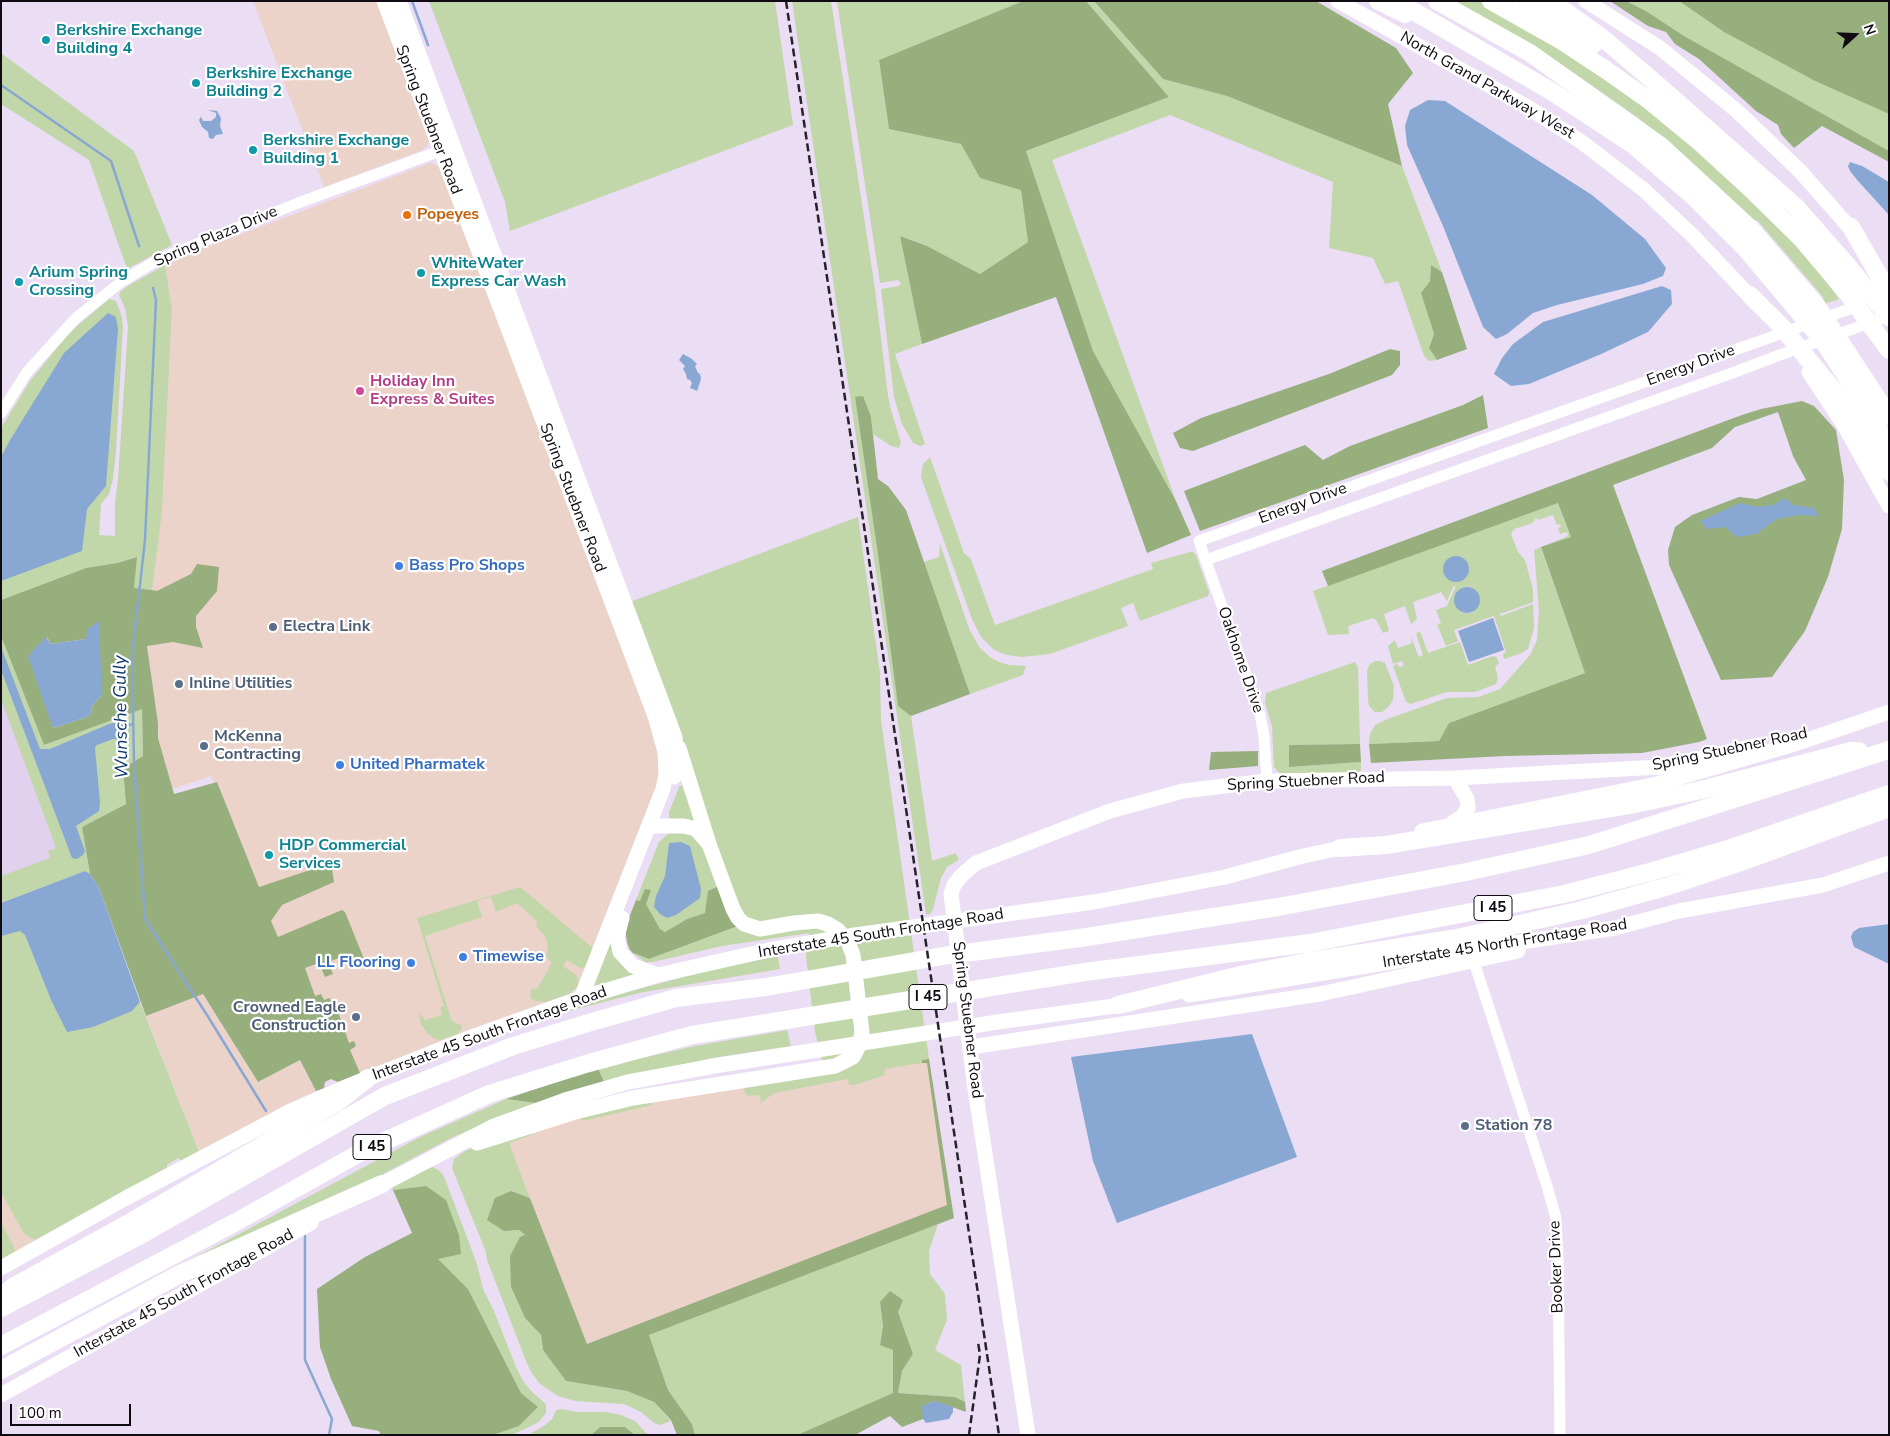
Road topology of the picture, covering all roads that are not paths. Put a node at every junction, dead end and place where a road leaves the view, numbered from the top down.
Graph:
1 (384, 1) edge
2 (399, 1) edge
3 (1338, 1) edge
4 (1378, 1) edge
5 (1396, 1) edge
6 (1436, 1) edge
7 (1491, 1) edge
8 (1522, 1) edge
9 (1552, 1) edge
10 (1586, 1) edge
11 (1442, 29) junction
12 (1659, 86) junction
13 (447, 148) junction
14 (1851, 226) joint
15 (1887, 288) edge
16 (1750, 295) joint
17 (502, 296) junction
18 (1889, 317) edge
19 (1889, 350) edge
20 (1801, 355) junction
21 (1, 413) edge
22 (1889, 416) edge
23 (1493, 436) junction
24 (1889, 448) edge
25 (1500, 456) junction
26 (1889, 472) edge
27 (1889, 506) edge
28 (1198, 542) joint
29 (1206, 560) junction
30 (1889, 712) edge
31 (1855, 724) junction
32 (676, 737) junction
33 (1885, 752) edge
34 (1455, 778) junction
35 (1267, 781) junction
36 (1889, 794) edge
37 (1889, 808) edge
38 (653, 826) junction
39 (1448, 826) junction
40 (709, 844) junction
41 (1340, 848) junction
42 (1889, 864) edge
43 (1615, 928) junction
44 (1474, 962) junction
45 (658, 975) junction
46 (581, 998) junction
47 (1118, 1005) junction
48 (971, 1047) junction
49 (368, 1078) junction
50 (440, 1154) junction
51 (382, 1184) junction
52 (1, 1268) edge
53 (1, 1298) edge
54 (1, 1308) edge
55 (1, 1346) edge
56 (1, 1370) edge
57 (1, 1395) edge
58 (1028, 1435) edge
59 (1560, 1435) edge

1 - 13 main road, Spring Stuebner Road
2 - 13 main road, Spring Stuebner Road
3 - 16 main road, North Grand Parkway West
4 - 11 highway
5 - 11 highway
6 - 22 highway
7 - 19 highway
8 - 12 highway
9 - 12 highway
10 - 14 main road
11 - 24 highway
12 - 18 highway
13 - 17 main road, Spring Stuebner Road
13 - 21 street, Spring Plaza Drive
14 - 15 highway
15 - 23 street, Energy Drive
16 - 20 highway
17 - 32 main road, Spring Stuebner Road
17 - 38 main road, Spring Stuebner Road
18 - 25 street, Energy Drive
20 - 26 highway
20 - 27 main road
23 - 25 street
23 - 28 street, Energy Drive
25 - 29 street, Energy Drive
28 - 29 street, Oakhome Drive
29 - 35 street, Oakhome Drive
30 - 31 main road
31 - 34 main road, Spring Stuebner Road
31 - 39 main road
32 - 38 main road, Spring Stuebner Road
32 - 40 main road
33 - 41 highway
33 - 54 highway, I 45
34 - 35 main road, Spring Stuebner Road
34 - 39 main road
35 - 48 main road, Spring Stuebner Road
36 - 55 highway, I 45
37 - 47 highway
38 - 40 main road
38 - 45 main road, Spring Stuebner Road
38 - 46 main road, Spring Stuebner Road
39 - 41 main road
40 - 50 main road
41 - 45 main road, Interstate 45 South Frontage Road
42 - 43 main road, Interstate 45 North Frontage Road
43 - 44 main road
43 - 47 main road, Interstate 45 North Frontage Road
44 - 48 main road
44 - 59 street, Booker Drive
45 - 46 main road, Interstate 45 South Frontage Road
46 - 49 main road, Interstate 45 South Frontage Road
47 - 50 main road, Interstate 45 South Frontage Road
48 - 58 main road, Spring Stuebner Road
49 - 52 main road, Interstate 45 South Frontage Road
49 - 53 highway
50 - 51 main road, Interstate 45 South Frontage Road
51 - 56 highway
51 - 57 main road, Interstate 45 South Frontage Road

